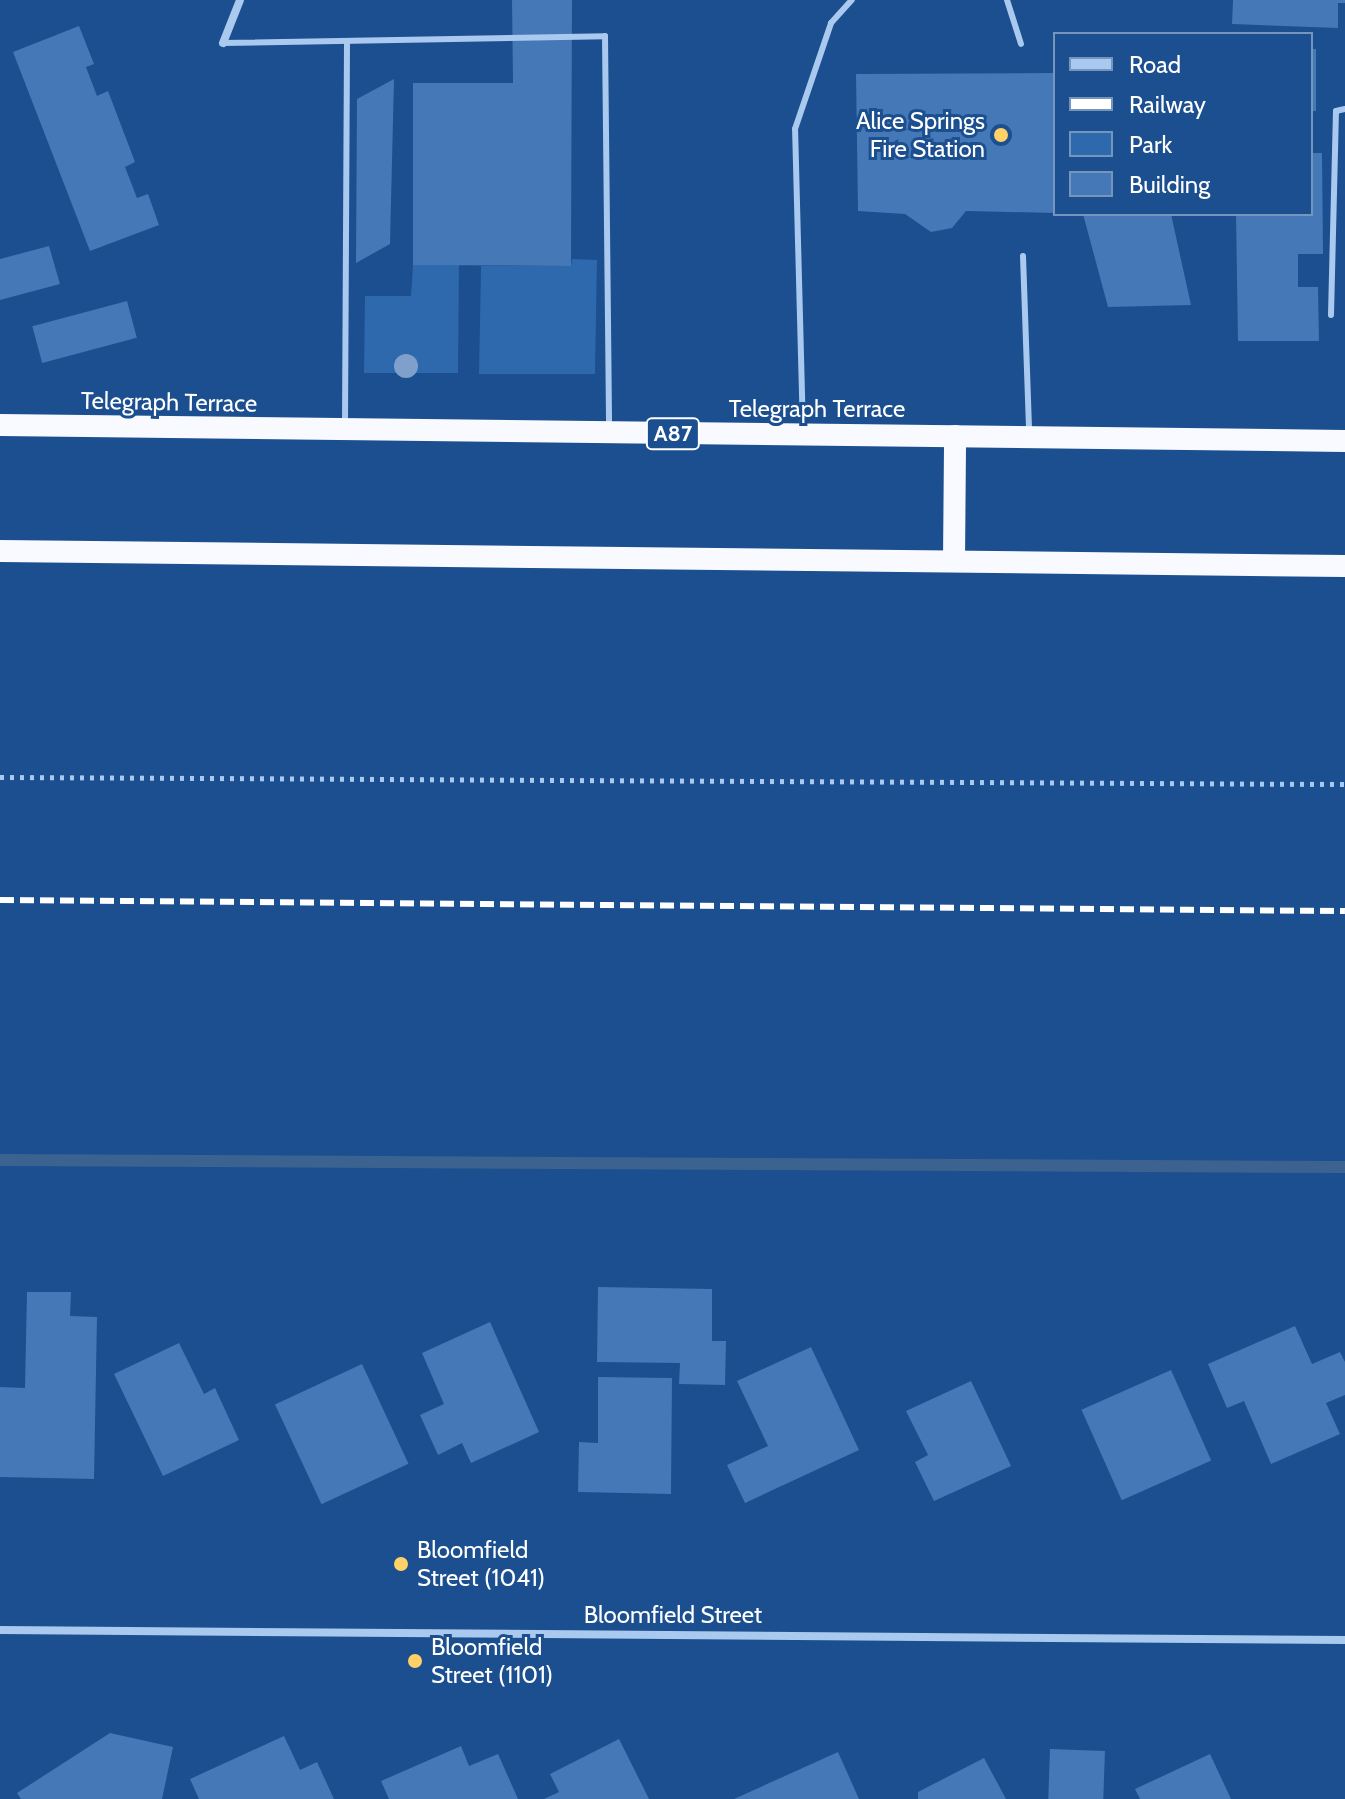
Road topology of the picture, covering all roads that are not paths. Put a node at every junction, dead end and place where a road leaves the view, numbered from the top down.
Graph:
1 (240, 0) edge
2 (852, 0) edge
3 (1007, 0) edge
4 (347, 41) junction
5 (223, 43) joint
6 (1021, 44) dead end
7 (1345, 109) edge
8 (1023, 256) dead end
9 (1331, 315) dead end
10 (0, 425) edge
11 (345, 431) junction
12 (608, 434) junction
13 (803, 435) junction
14 (955, 436) junction
15 (1029, 436) junction
16 (1345, 441) edge
17 (0, 551) edge
18 (954, 561) junction
19 (1345, 566) edge
20 (0, 1630) edge
21 (1345, 1640) edge

1 - 5 street
2 - 13 lane
3 - 6 lane
4 - 5 lane
4 - 11 lane
4 - 12 lane
7 - 9 lane
8 - 15 lane
10 - 11 highway, Telegraph Terrace / A87
11 - 12 highway, Telegraph Terrace / A87
12 - 13 highway, Telegraph Terrace / A87
13 - 14 highway, Telegraph Terrace / A87
14 - 15 highway, Telegraph Terrace / A87
14 - 18 highway
15 - 16 highway, Telegraph Terrace / A87
17 - 18 highway
18 - 19 highway
20 - 21 street, Bloomfield Street

